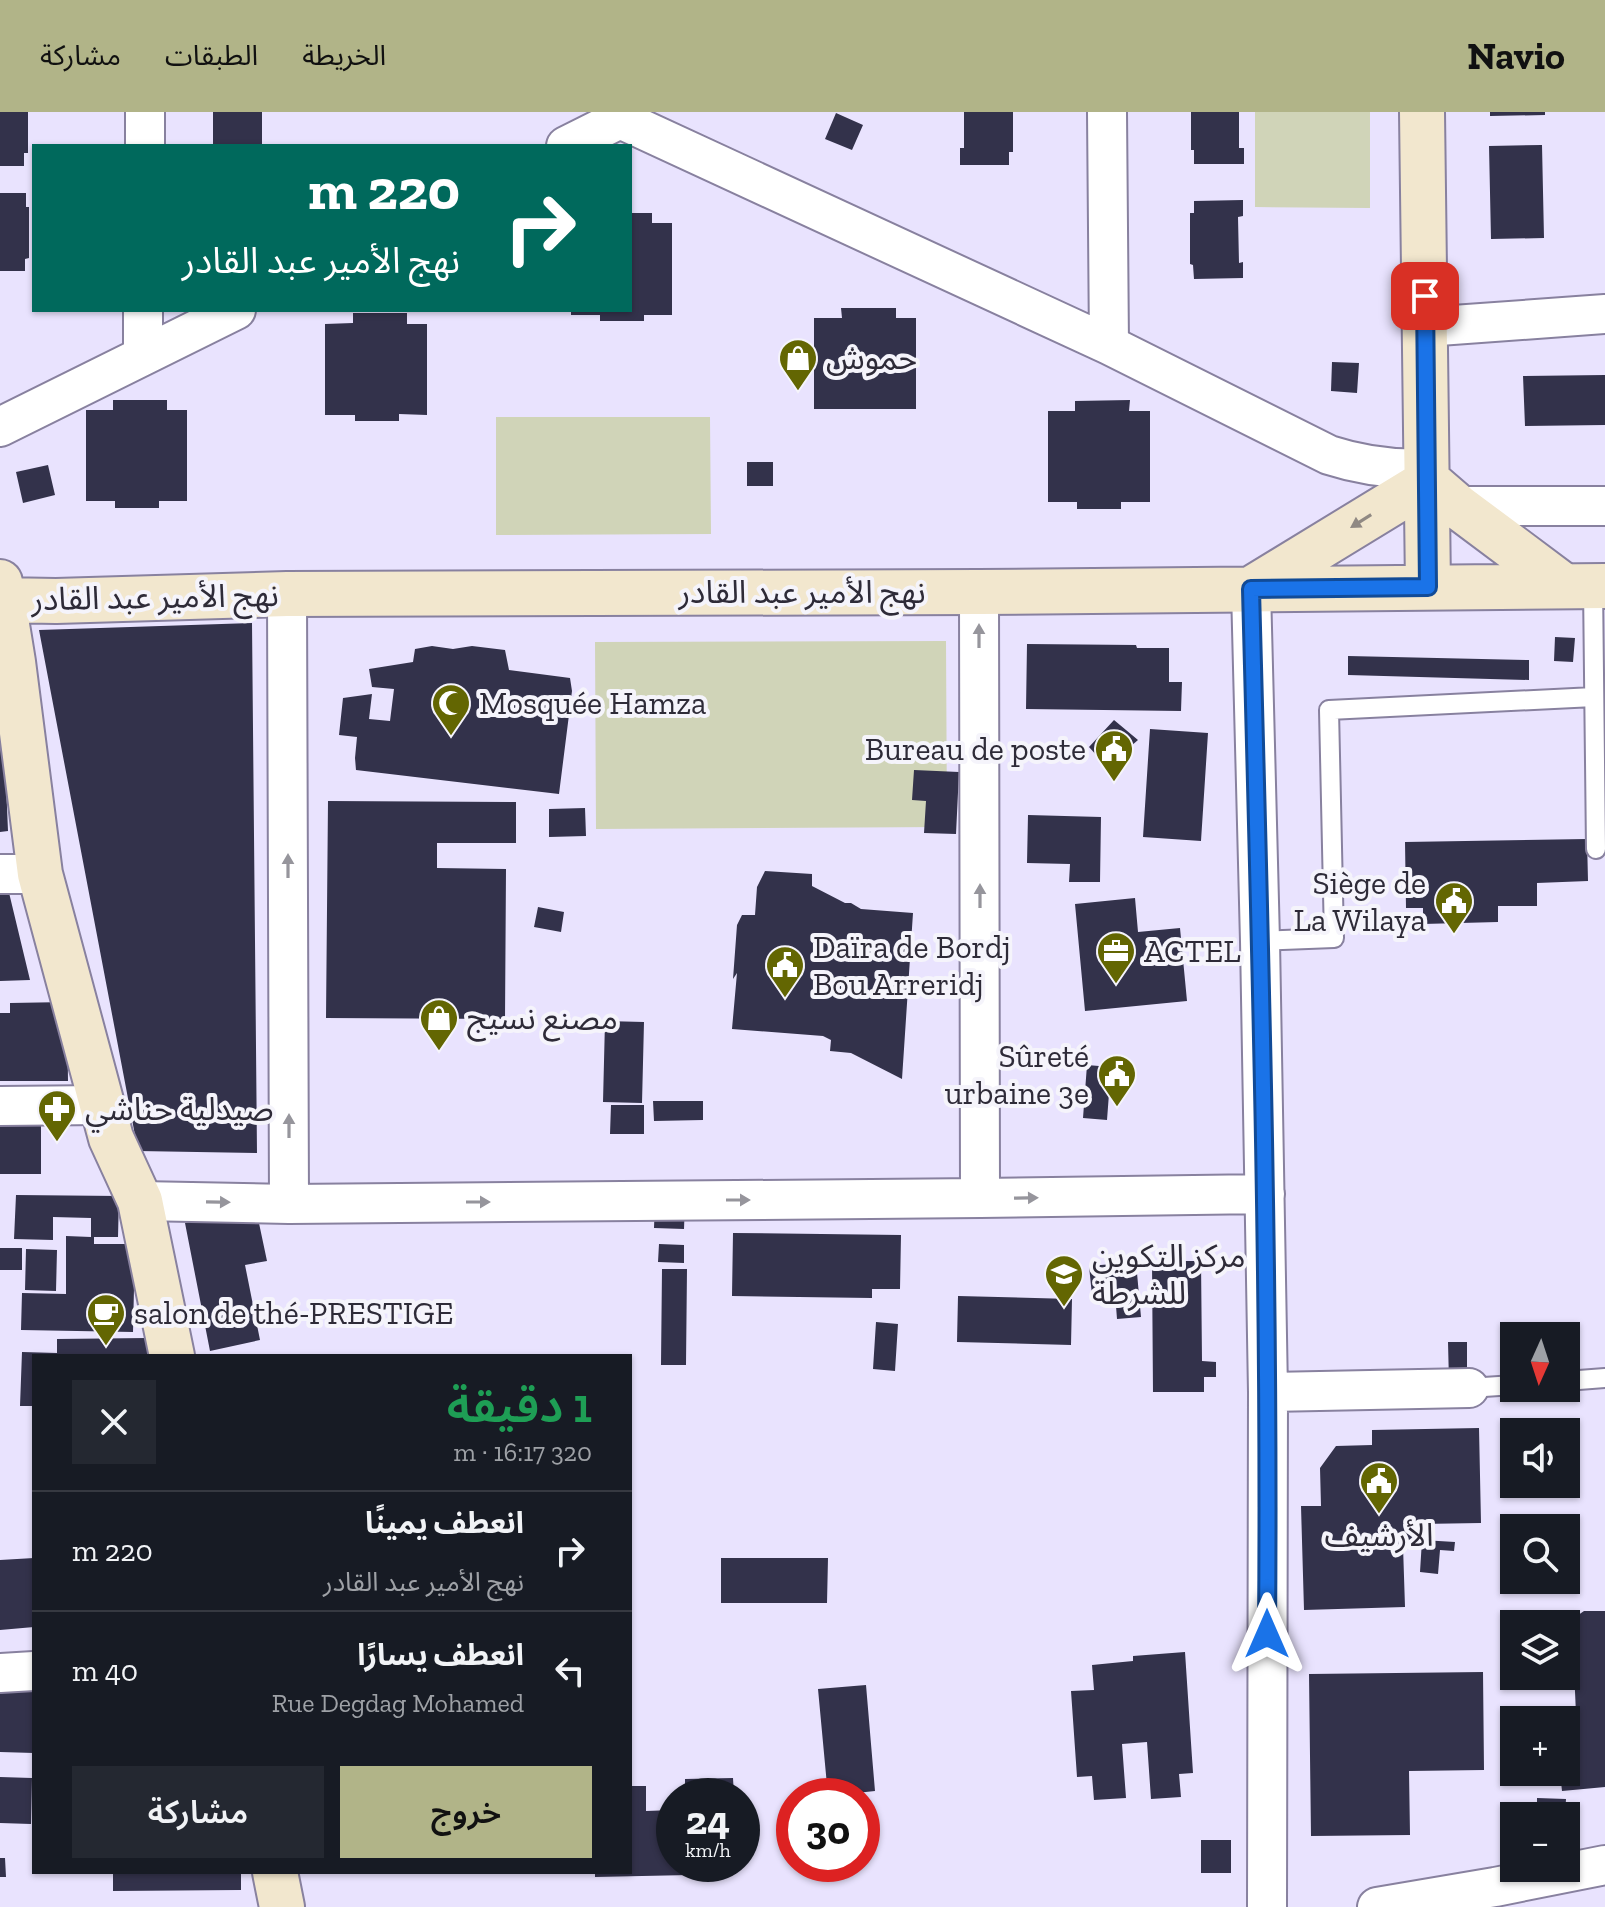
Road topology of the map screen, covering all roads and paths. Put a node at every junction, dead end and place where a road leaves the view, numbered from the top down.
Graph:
1 (145, 112) edge
2 (1107, 112) edge
3 (1422, 112) edge
4 (620, 116) edge
5 (145, 144) edge
6 (570, 144) edge
7 (143, 312) edge
8 (232, 312) edge
9 (1605, 314) edge
10 (1425, 327) junction
11 (1109, 345) junction
12 (143, 356) junction
13 (0, 427) edge
14 (1438, 485) junction
15 (1605, 506) edge
16 (1587, 586) edge
17 (1428, 587) junction
18 (1251, 589) junction
19 (979, 592) junction
20 (1, 594) edge
21 (287, 594) junction
22 (1598, 686) edge
23 (1596, 849) dead end
24 (20, 874) edge
25 (1260, 941) junction
26 (102, 1105) junction
27 (0, 1106) edge
28 (1265, 1194) junction
29 (980, 1198) junction
30 (140, 1201) junction
31 (289, 1204) junction
32 (172, 1354) edge
33 (1605, 1378) edge
34 (1580, 1380) edge
35 (1500, 1386) edge
36 (1469, 1388) joint
37 (1268, 1392) junction
38 (32, 1671) edge
39 (0, 1673) edge
40 (1605, 1865) edge
41 (275, 1874) edge
42 (282, 1907) edge
43 (1267, 1907) edge
44 (1377, 1907) edge

1 - 5 street
2 - 11 street
3 - 10 main road
4 - 6 street
4 - 11 street
7 - 12 street
8 - 12 street
9 - 10 street
10 - 14 main road
11 - 14 street
12 - 13 street
14 - 15 street
14 - 16 main road
14 - 17 main road
14 -> 18 main road
16 - 17 main road, نهج الأمير عبد القادر
16 - 22 lane
17 - 18 main road, نهج الأمير عبد القادر
18 - 19 main road, نهج الأمير عبد القادر
18 - 25 street
19 - 21 main road, نهج الأمير عبد القادر
29 -> 19 street
20 - 21 main road, نهج الأمير عبد القادر
20 - 24 main road
31 -> 21 street
22 - 23 lane
22 - 25 lane
24 - 26 main road
25 - 28 street
26 - 27 street
26 - 30 main road
29 -> 28 street
28 - 37 street
31 -> 29 street
30 -> 31 street
30 - 32 main road
33 - 34 lane
35 - 36 lane
36 - 37 street
37 - 43 street
38 - 39 street
40 - 44 street
41 - 42 main road

